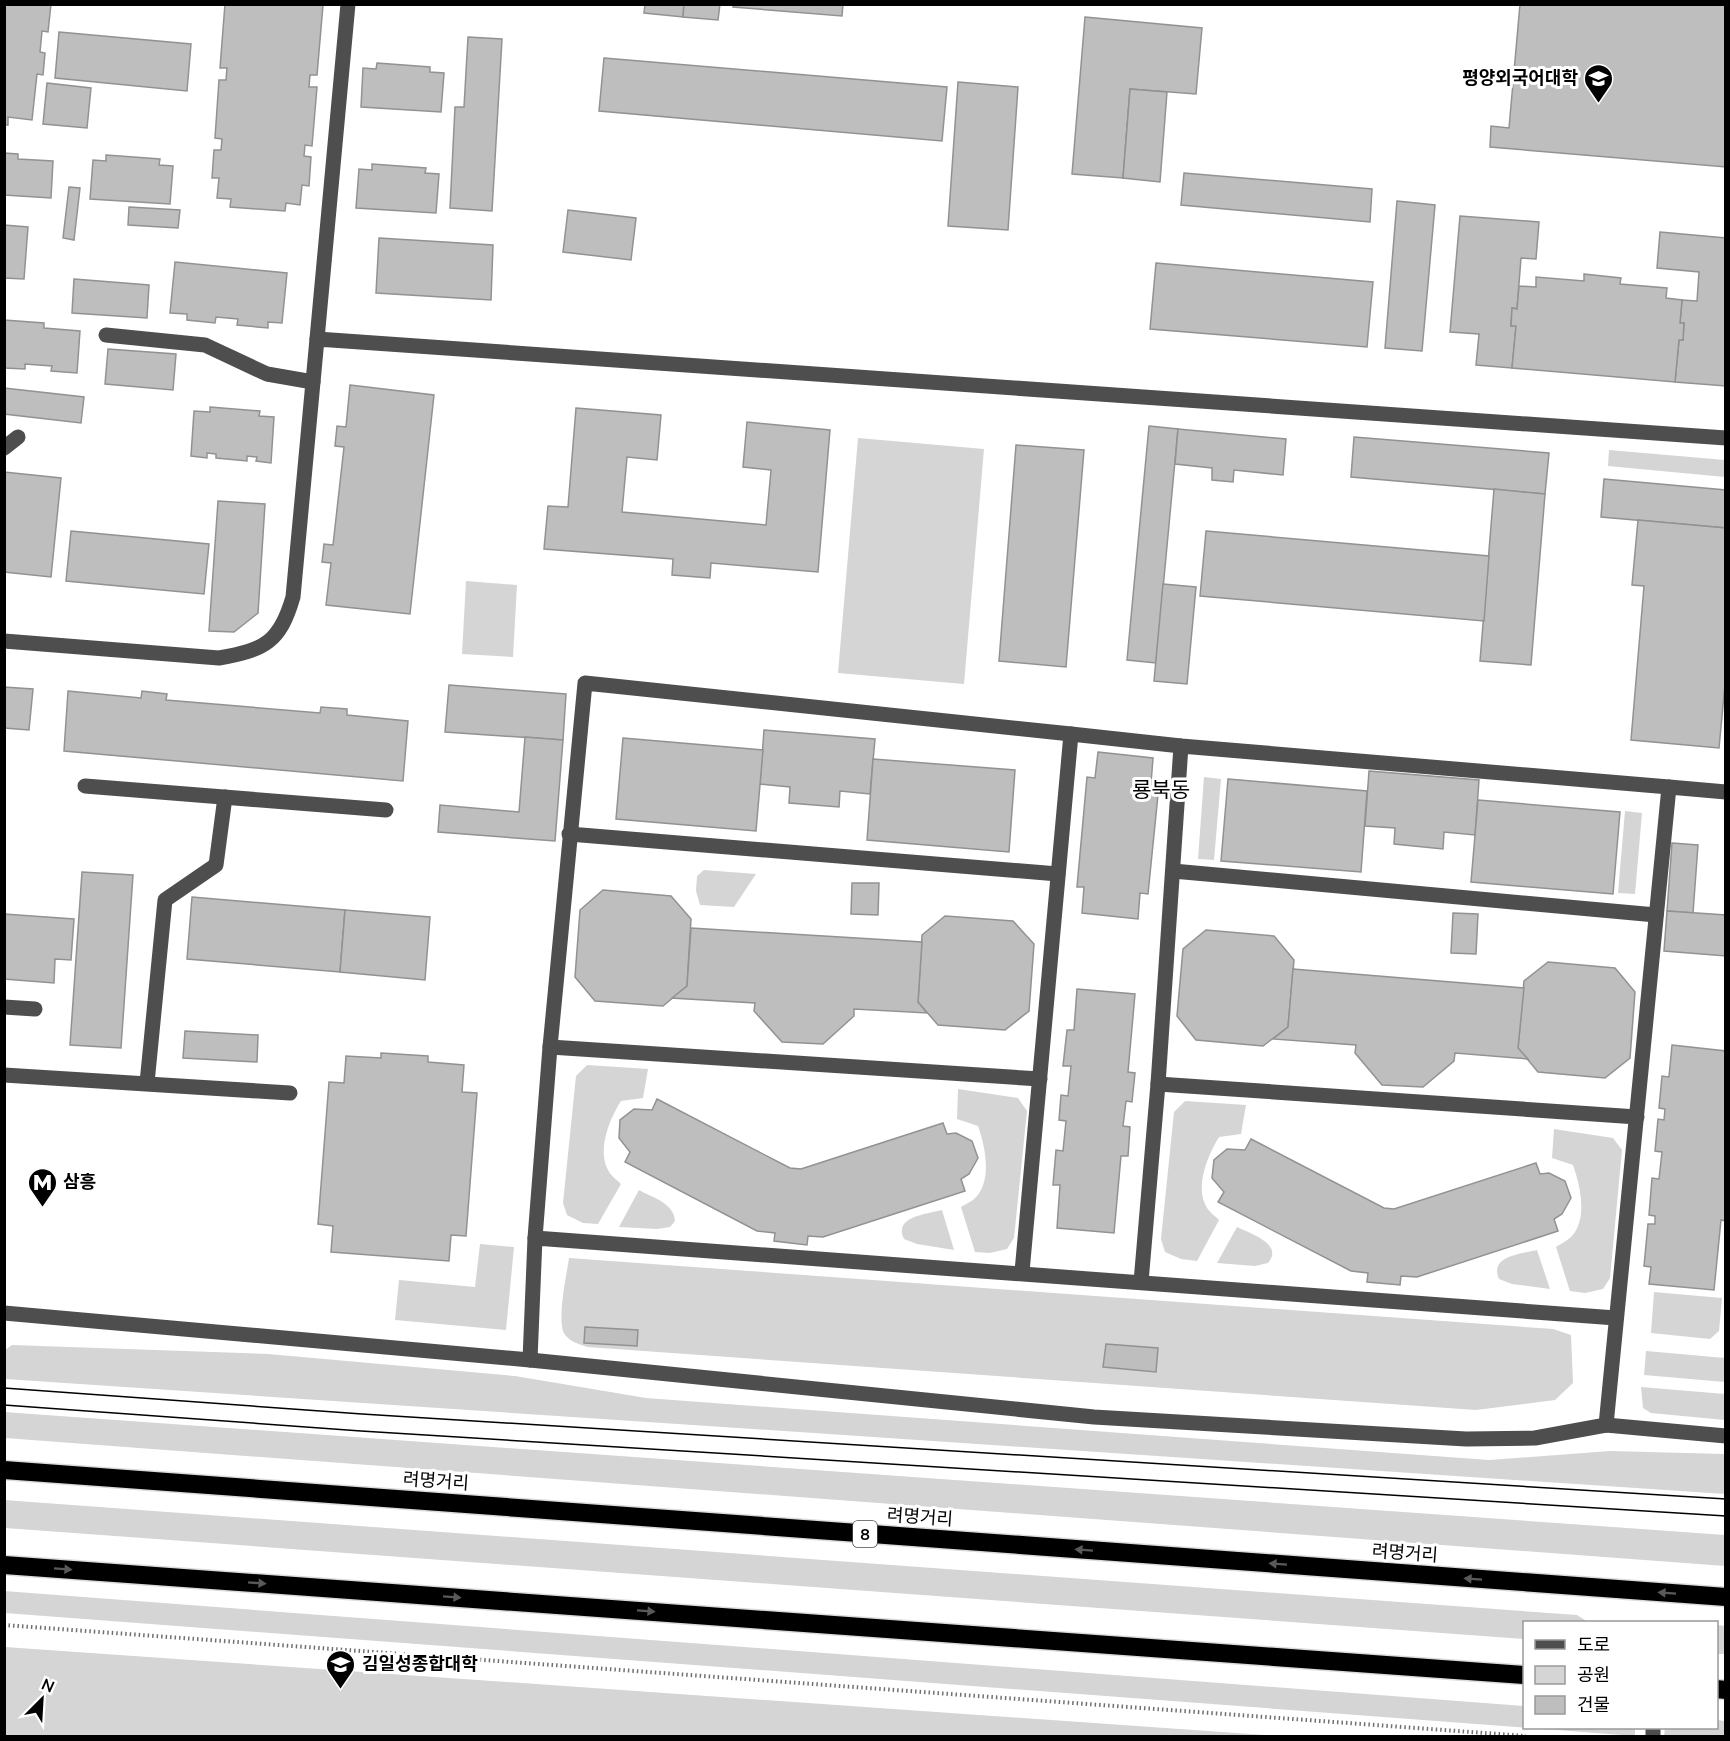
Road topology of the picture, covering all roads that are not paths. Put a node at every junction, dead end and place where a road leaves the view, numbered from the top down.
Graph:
1 (348, 4) edge
2 (106, 335) dead end
3 (317, 339) junction
4 (313, 382) junction
5 (18, 437) dead end
6 (1725, 438) edge
7 (4, 448) edge
8 (4, 641) edge
9 (1071, 734) junction
10 (1181, 746) junction
11 (85, 786) dead end
12 (1669, 787) junction
13 (1725, 792) edge
14 (225, 797) junction
15 (386, 810) dead end
16 (570, 834) junction
17 (1173, 872) junction
18 (1058, 874) junction
19 (1656, 915) junction
20 (4, 1007) edge
21 (35, 1009) dead end
22 (550, 1047) junction
23 (4, 1075) edge
24 (1040, 1079) junction
25 (147, 1083) junction
26 (1158, 1084) junction
27 (290, 1093) dead end
28 (1637, 1117) junction
29 (535, 1238) junction
30 (1022, 1272) junction
31 (1141, 1282) junction
32 (4, 1313) edge
33 (1616, 1318) junction
34 (530, 1360) junction
35 (1606, 1425) junction
36 (1725, 1436) edge
37 (4, 1470) edge
38 (4, 1564) edge
39 (1725, 1597) edge
40 (1523, 1675) edge

1 - 3 street
2 - 4 street
3 - 4 street
3 - 6 street
4 - 8 street
5 - 7 street
9 - 10 street
9 - 16 street
9 - 18 street
10 - 12 street
10 - 17 street
11 - 14 street
12 - 13 street
12 - 19 street
14 - 15 street
14 - 25 street
16 - 18 street
16 - 22 street
17 - 19 street
17 - 26 street
18 - 24 street
19 - 28 street
20 - 21 street
22 - 24 street
22 - 29 street
23 - 25 street
24 - 30 street
25 - 27 street
26 - 28 street
26 - 31 street
28 - 33 street
29 - 30 street
29 - 34 street
30 - 31 street
31 - 33 street
32 - 34 street
33 - 35 street
34 - 35 street
35 - 36 street
39 -> 37 highway, 려명거리 / 8
38 -> 40 highway

